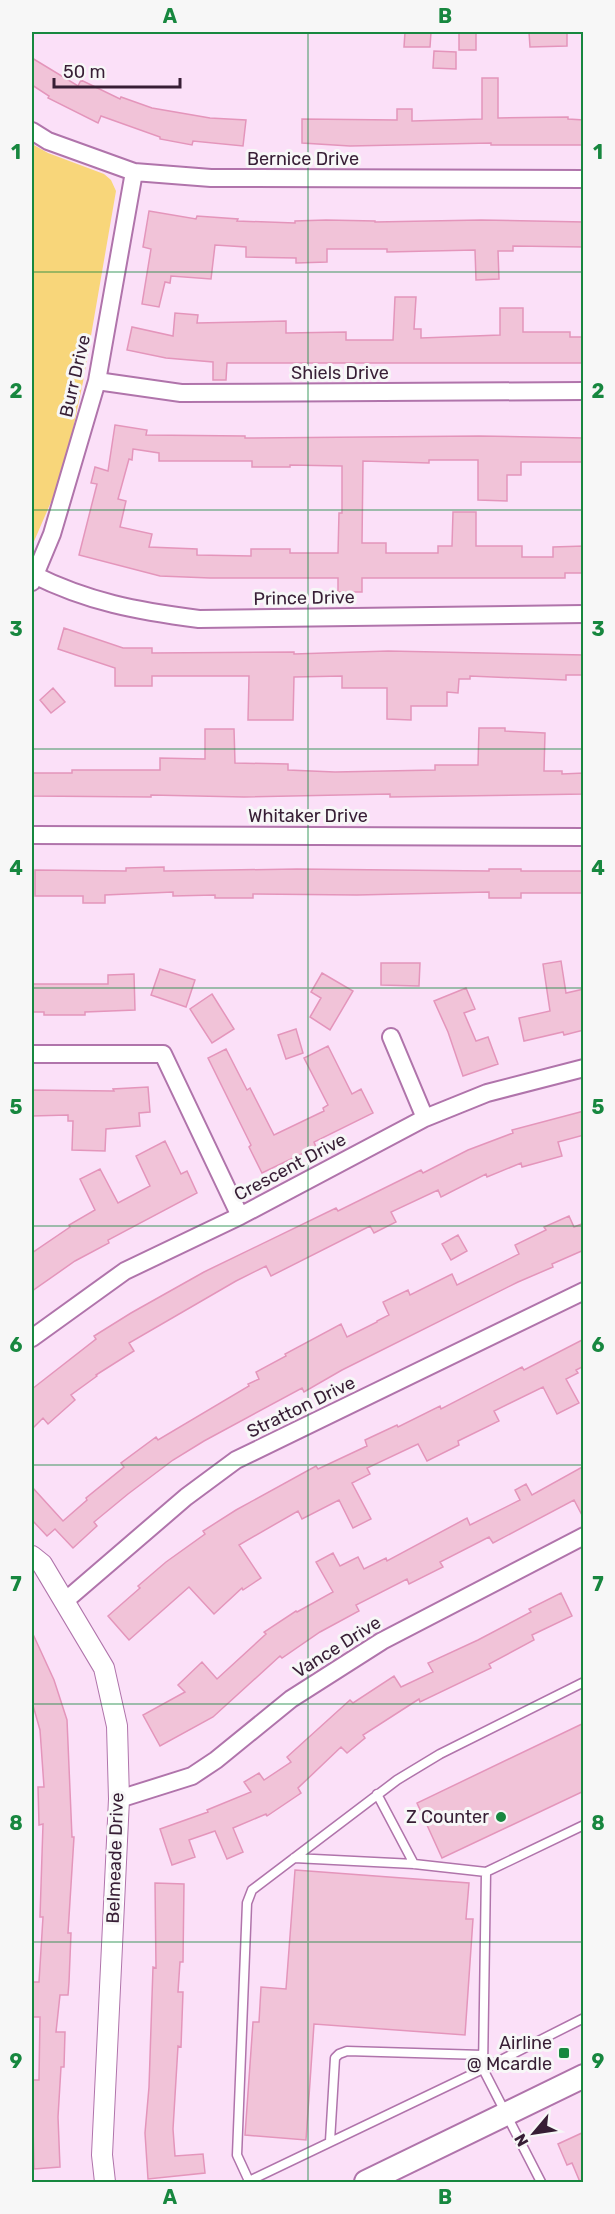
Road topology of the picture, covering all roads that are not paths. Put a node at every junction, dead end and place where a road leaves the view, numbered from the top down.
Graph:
1 (32, 131) edge
2 (134, 172) junction
3 (584, 179) edge
4 (97, 381) junction
5 (584, 391) edge
6 (33, 578) edge
7 (584, 614) edge
8 (32, 835) edge
9 (584, 837) edge
10 (391, 1037) dead end
11 (32, 1054) edge
12 (584, 1068) edge
13 (425, 1118) junction
14 (240, 1216) junction
15 (584, 1291) edge
16 (32, 1338) edge
17 (584, 1536) edge
18 (32, 1556) edge
19 (65, 1601) junction
20 (584, 1682) edge
21 (377, 1794) junction
22 (119, 1799) junction
23 (584, 1825) edge
24 (294, 1858) junction
25 (414, 1864) junction
26 (486, 1872) junction
27 (584, 2018) edge
28 (483, 2055) junction
29 (483, 2069) junction
30 (584, 2076) edge
31 (506, 2114) junction
32 (330, 2141) junction
33 (105, 2182) edge
34 (249, 2182) edge
35 (366, 2182) edge
36 (541, 2182) edge

1 - 2 street, Bernice Drive
2 - 3 street, Bernice Drive
2 - 4 street, Burr Drive
4 - 5 street, Shiels Drive
4 - 6 street, Burr Drive
6 - 7 street, Prince Drive
8 - 9 street, Whitaker Drive
10 - 13 street
11 - 14 street
12 - 13 street, Crescent Drive
13 - 14 street, Crescent Drive
14 - 16 street, Crescent Drive
15 - 19 street, Stratton Drive
17 - 22 street, Vance Drive
18 - 19 street, Belmeade Drive
19 - 22 street, Belmeade Drive
20 - 21 lane
21 - 24 lane
21 - 25 lane
22 - 33 street, Belmeade Drive
23 - 26 lane
24 - 25 lane
24 - 34 lane
25 - 26 lane
26 - 28 lane
27 - 29 lane
28 - 29 lane
28 - 32 lane
29 - 31 lane
29 - 32 lane
30 - 31 main road
31 - 35 main road
31 - 36 lane
32 - 34 lane

